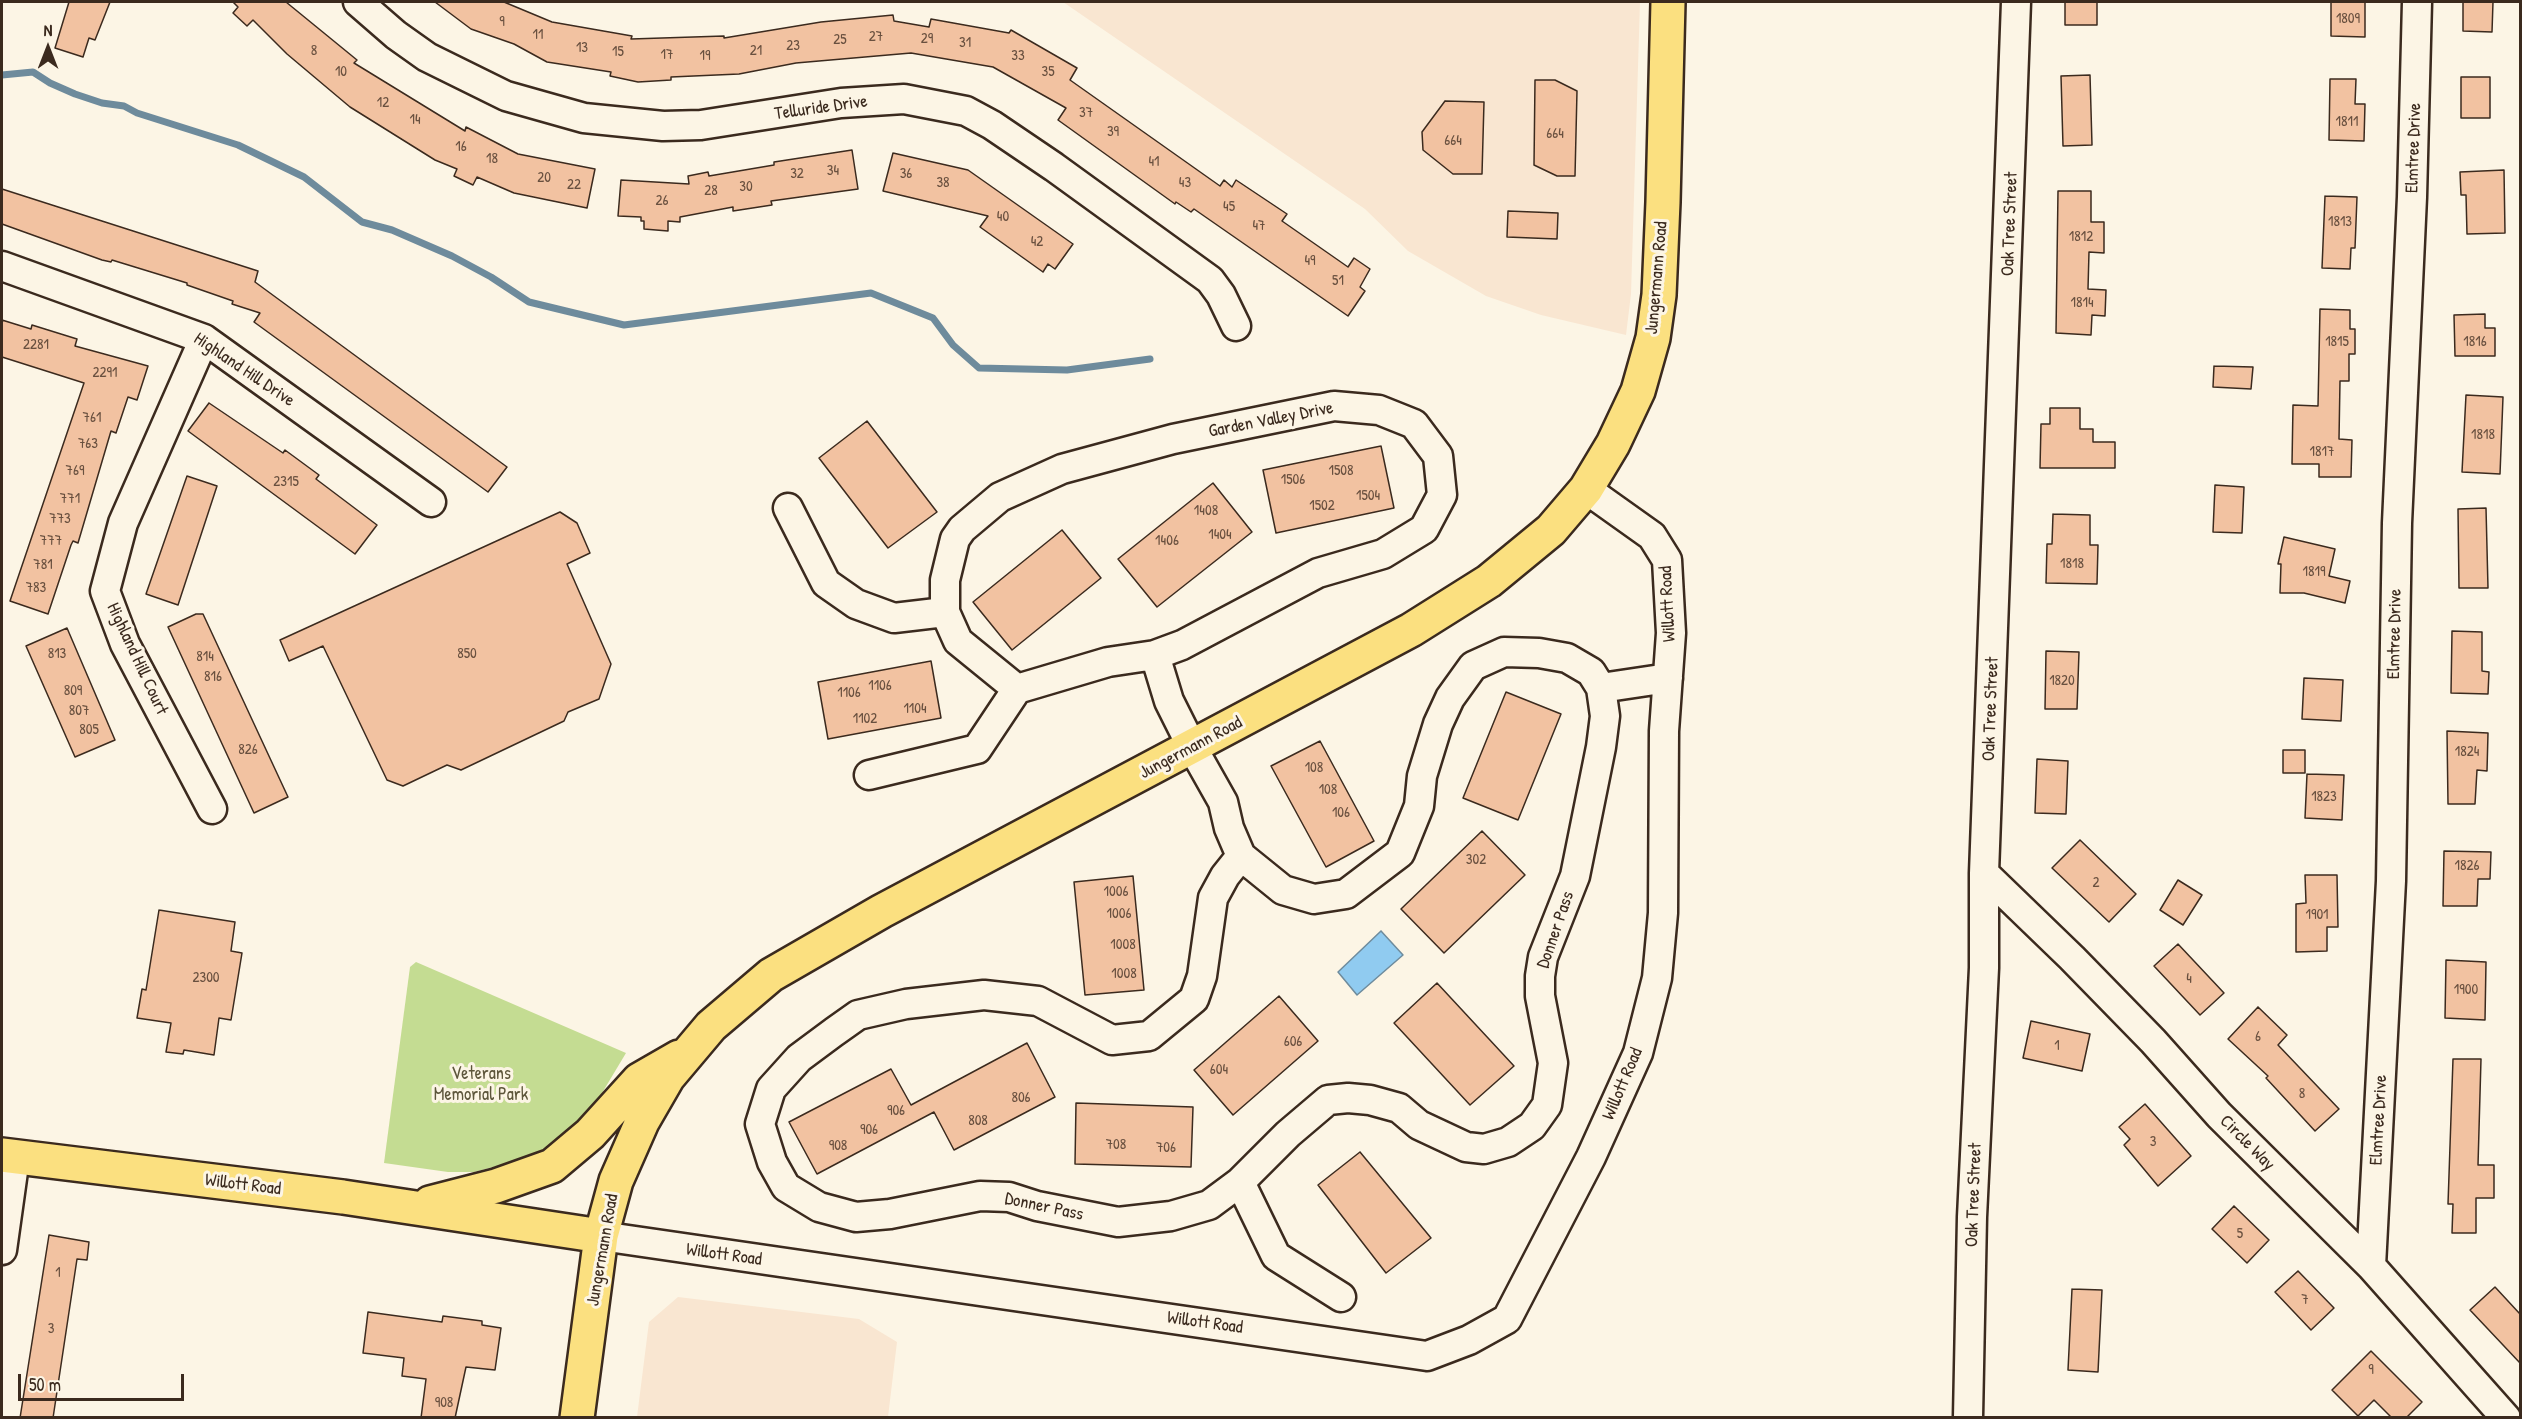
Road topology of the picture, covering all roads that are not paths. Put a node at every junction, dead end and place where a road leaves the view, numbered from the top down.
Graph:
1 (358, 2) edge
2 (1668, 2) edge
3 (2016, 2) edge
4 (2417, 2) edge
5 (2, 267) edge
6 (1236, 326) dead end
7 (204, 339) junction
8 (1586, 489) junction
9 (431, 502) dead end
10 (788, 508) dead end
11 (945, 612) junction
12 (1155, 655) junction
13 (1668, 678) junction
14 (1601, 688) junction
15 (1017, 689) junction
16 (1192, 747) junction
17 (868, 775) dead end
18 (212, 808) dead end
19 (1241, 856) junction
20 (1984, 873) junction
21 (691, 1050) junction
22 (8, 1156) edge
23 (1240, 1182) junction
24 (414, 1207) junction
25 (602, 1236) junction
26 (2, 1250) edge
27 (2371, 1266) junction
28 (1341, 1297) dead end
29 (1968, 1417) edge
30 (577, 1418) edge
31 (2506, 1418) edge

1 - 6 street, Telluride Drive
2 - 8 main road, Jungermann Road
3 - 20 street, Oak Tree Street
4 - 27 street, Elmtree Drive
5 - 7 street, Highland Hill Drive
7 - 9 street, Highland Hill Drive
7 - 18 street, Highland Hill Court
8 - 13 street, Willott Road
8 - 16 main road, Jungermann Road
10 - 11 street
11 - 12 street, Garden Valley Drive
11 - 15 street, Garden Valley Drive
12 - 15 street, Garden Valley Drive
12 - 16 street
13 - 14 street
13 - 25 street, Willott Road
14 - 19 street
14 - 23 street, Donner Pass
15 - 17 street
16 - 19 street
16 - 21 main road, Jungermann Road
19 - 23 street, Donner Pass
20 - 27 street, Circle Way
20 - 29 street, Oak Tree Street
21 - 24 main road
21 - 25 main road, Jungermann Road
22 - 24 main road, Willott Road
22 - 26 street
23 - 28 street
24 - 25 main road, Willott Road
25 - 30 main road, Jungermann Road
27 - 31 street, Circle Way

